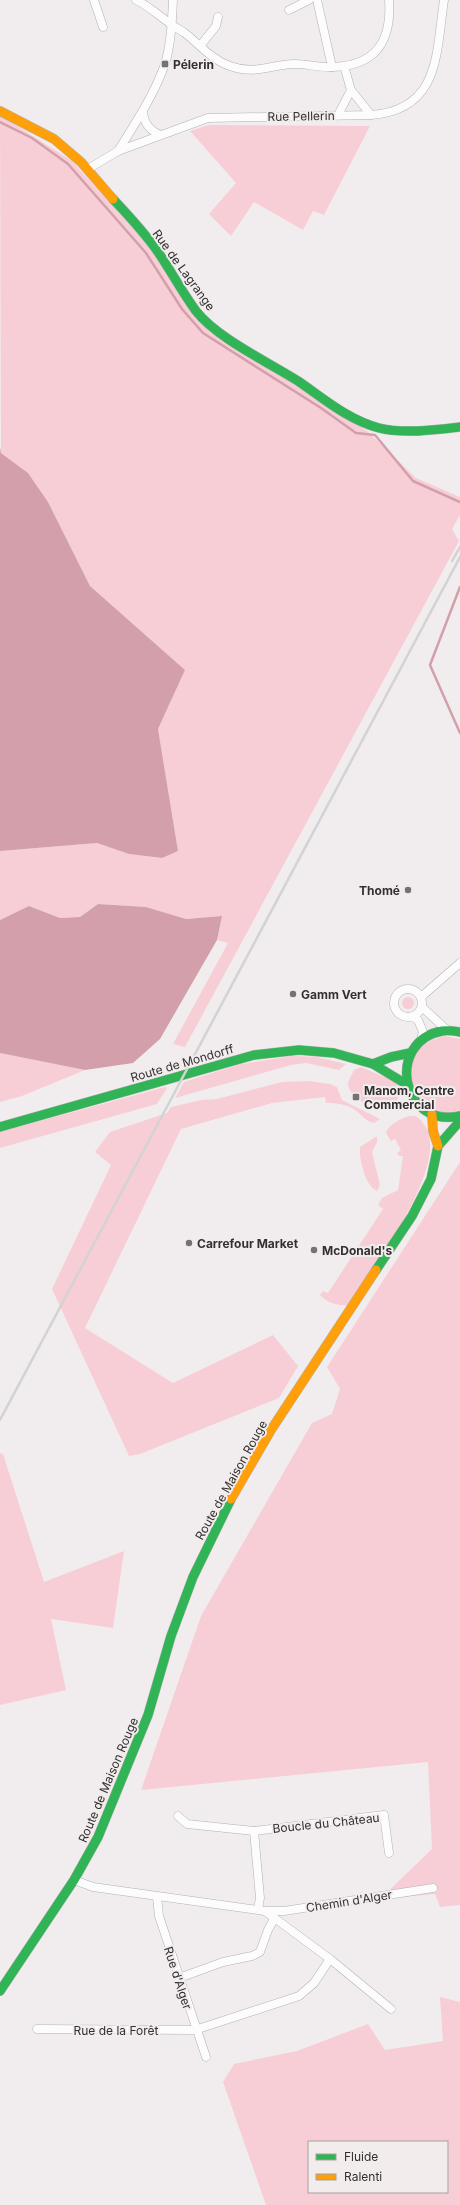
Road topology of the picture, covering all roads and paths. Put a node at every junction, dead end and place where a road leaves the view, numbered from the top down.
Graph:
1 (94, 0) edge
2 (136, 0) edge
3 (173, 0) edge
4 (309, 0) edge
5 (317, 0) edge
6 (389, 0) edge
7 (444, 0) edge
8 (289, 10) dead end
9 (218, 17) dead end
10 (172, 25) junction
11 (103, 27) dead end
12 (200, 46) junction
13 (344, 66) junction
14 (332, 67) junction
15 (351, 90) junction
16 (0, 111) edge
17 (143, 112) junction
18 (338, 115) junction
19 (371, 115) junction
20 (161, 135) junction
21 (118, 151) junction
22 (88, 169) junction
23 (460, 427) edge
24 (460, 963) edge
25 (421, 997) junction
26 (422, 1007) junction
27 (413, 1016) junction
28 (447, 1030) junction
29 (460, 1032) edge
30 (421, 1040) junction
31 (410, 1053) junction
32 (373, 1064) junction
33 (406, 1084) junction
34 (432, 1114) junction
35 (460, 1116) edge
36 (460, 1121) edge
37 (0, 1126) edge
38 (438, 1146) junction
39 (178, 1816) dead end
40 (254, 1831) junction
41 (389, 1853) dead end
42 (74, 1880) junction
43 (433, 1888) dead end
44 (157, 1897) junction
45 (262, 1910) junction
46 (274, 1919) junction
47 (330, 1959) junction
48 (178, 1978) junction
49 (0, 1991) edge
50 (391, 2009) dead end
51 (37, 2029) dead end
52 (195, 2030) junction
53 (206, 2057) dead end

1 - 11 street
2 - 10 street
3 - 10 street
4 - 8 street
5 - 14 street
6 - 13 street
7 - 19 street, Rue Pellerin
9 - 12 street
10 - 12 street
10 - 17 street
12 - 14 street
13 - 14 street
13 - 15 street
15 - 18 street
15 - 19 street
16 - 22 main road, Rue de Lagrange
17 - 20 street
17 - 21 street
18 - 19 street, Rue Pellerin
18 - 20 street, Rue Pellerin
20 - 21 street, Rue Pellerin
21 - 22 street, Rue Pellerin
22 - 23 main road, Rue de Lagrange
24 - 25 street
25 - 26 street
25 - 27 street
26 - 27 street
26 - 28 street
27 - 30 street
28 - 29 main road
28 - 30 main road
30 - 31 main road
31 - 32 main road
31 - 33 main road
32 - 33 main road, Route de Mondorff
32 - 37 main road, Route de Mondorff
33 - 34 main road
34 - 35 main road
34 - 38 main road
36 - 38 main road
38 - 42 main road, Route de Maison Rouge
39 - 40 street, Boucle du Château
40 - 41 street, Boucle du Château
40 - 45 street
42 - 44 street
42 - 49 main road, Route de Maison Rouge
43 - 45 street, Chemin d'Alger
44 - 45 street
44 - 48 street, Rue d'Alger
45 - 46 street
46 - 47 street
46 - 48 street
47 - 50 street
47 - 52 street, Rue de la Forêt
48 - 52 street, Rue d'Alger
51 - 52 street, Rue de la Forêt
52 - 53 street, Rue d'Alger

